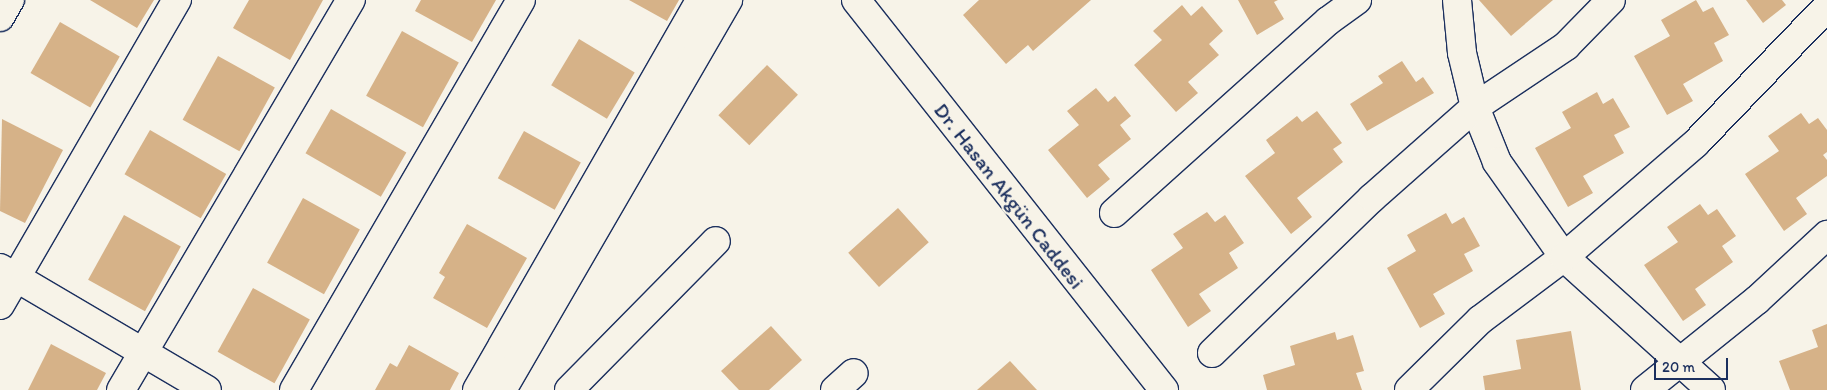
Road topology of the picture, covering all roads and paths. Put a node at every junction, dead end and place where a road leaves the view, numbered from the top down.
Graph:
1 (10, 0) edge
2 (177, 0) edge
3 (351, 0) edge
4 (520, 0) edge
5 (700, 0) edge
6 (728, 0) edge
7 (1357, 0) edge
8 (1457, 0) edge
9 (1611, 0) edge
10 (862, 4) edge
11 (1827, 7) edge
12 (0, 16) edge
13 (1475, 107) junction
14 (1114, 213) dead end
15 (1827, 235) edge
16 (716, 240) dead end
17 (1564, 257) junction
18 (8, 273) edge
19 (0, 305) edge
20 (143, 352) junction
21 (1212, 353) dead end
22 (1682, 362) junction
23 (121, 390) edge
24 (207, 390) edge
25 (294, 390) edge
26 (477, 390) edge
27 (502, 390) edge
28 (569, 390) edge
29 (1164, 390) edge
30 (1409, 390) edge
31 (1645, 390) edge
32 (1711, 390) edge

1 - 12 street
2 - 18 street
3 - 20 street
4 - 25 street
5 - 26 street
6 - 27 street
7 - 14 street
8 - 13 street
9 - 13 street
10 - 29 street, Dr. Hasan Akgün Caddesi
11 - 17 street
13 - 17 street
13 - 21 street
15 - 22 street
16 - 28 street
17 - 22 street
17 - 30 street
18 - 19 street
18 - 20 street
20 - 23 street
20 - 24 street
22 - 31 street
22 - 32 street

